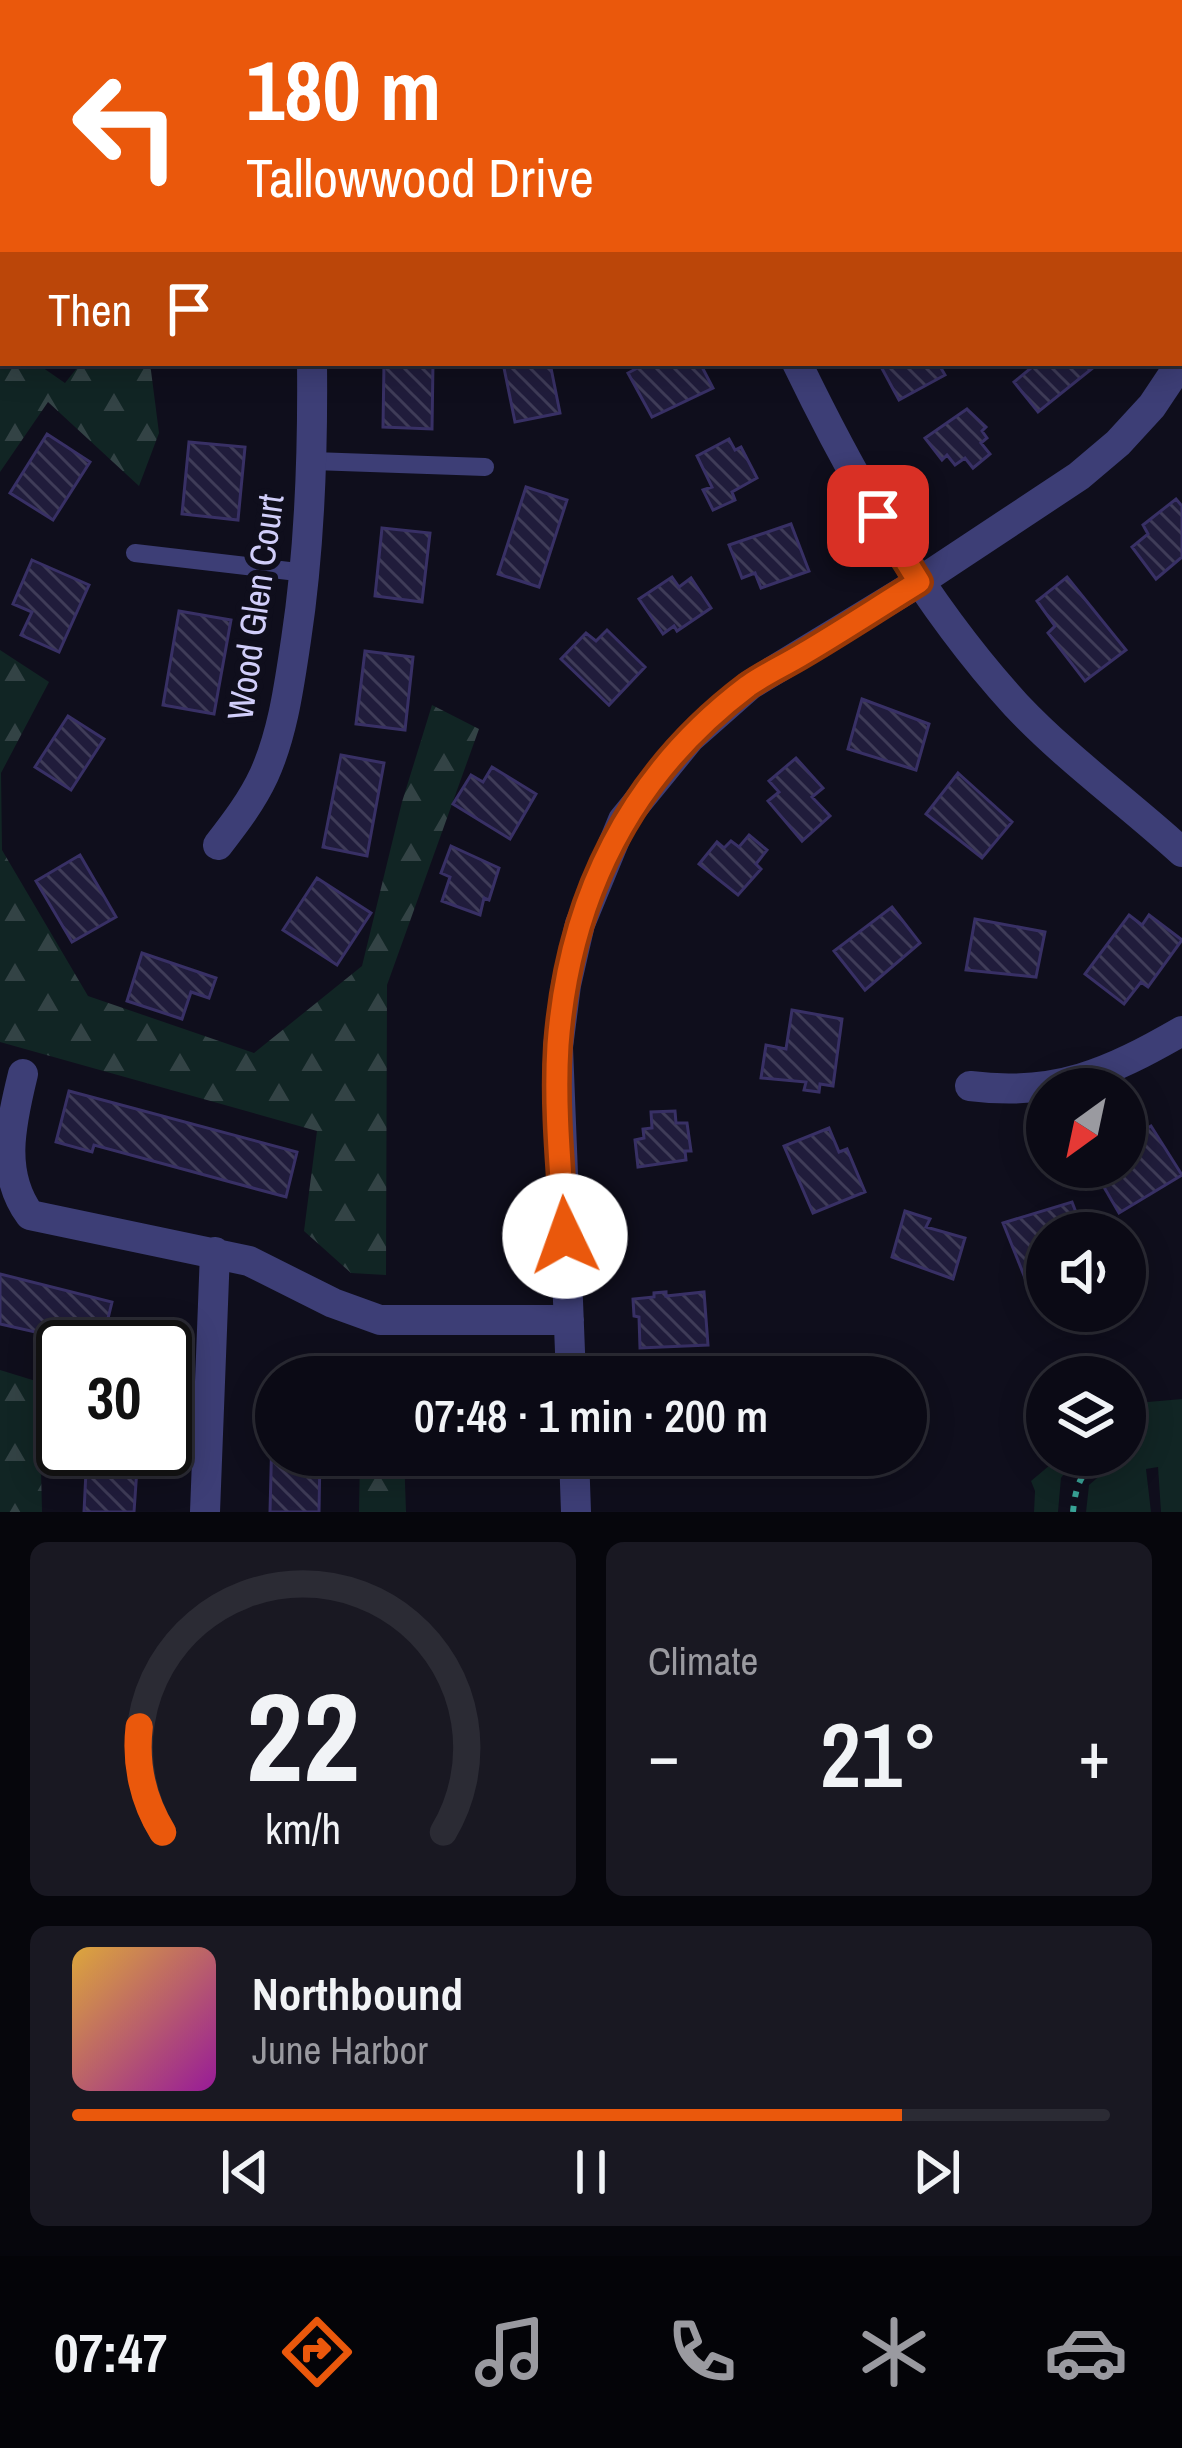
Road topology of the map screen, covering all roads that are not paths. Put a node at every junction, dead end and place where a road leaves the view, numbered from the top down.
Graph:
1 (312, 366) edge
2 (799, 366) edge
3 (1179, 366) edge
4 (313, 461) junction
5 (485, 467) dead end
6 (135, 554) dead end
7 (306, 572) junction
8 (919, 582) junction
9 (218, 845) dead end
10 (1182, 852) edge
11 (1182, 1031) edge
12 (23, 1074) dead end
13 (970, 1086) dead end
14 (215, 1252) junction
15 (569, 1320) junction
16 (570, 1356) edge
17 (575, 1476) edge
18 (206, 1512) edge
19 (576, 1512) edge

1 - 4 street, Wood Glen Court
2 - 8 street
3 - 8 street
4 - 5 lane
4 - 7 street, Wood Glen Court
6 - 7 lane
7 - 9 street, Wood Glen Court
8 - 10 street
8 - 15 street
11 - 13 street
12 - 14 street
14 - 15 street
14 - 18 street
15 - 16 street
17 - 19 street

